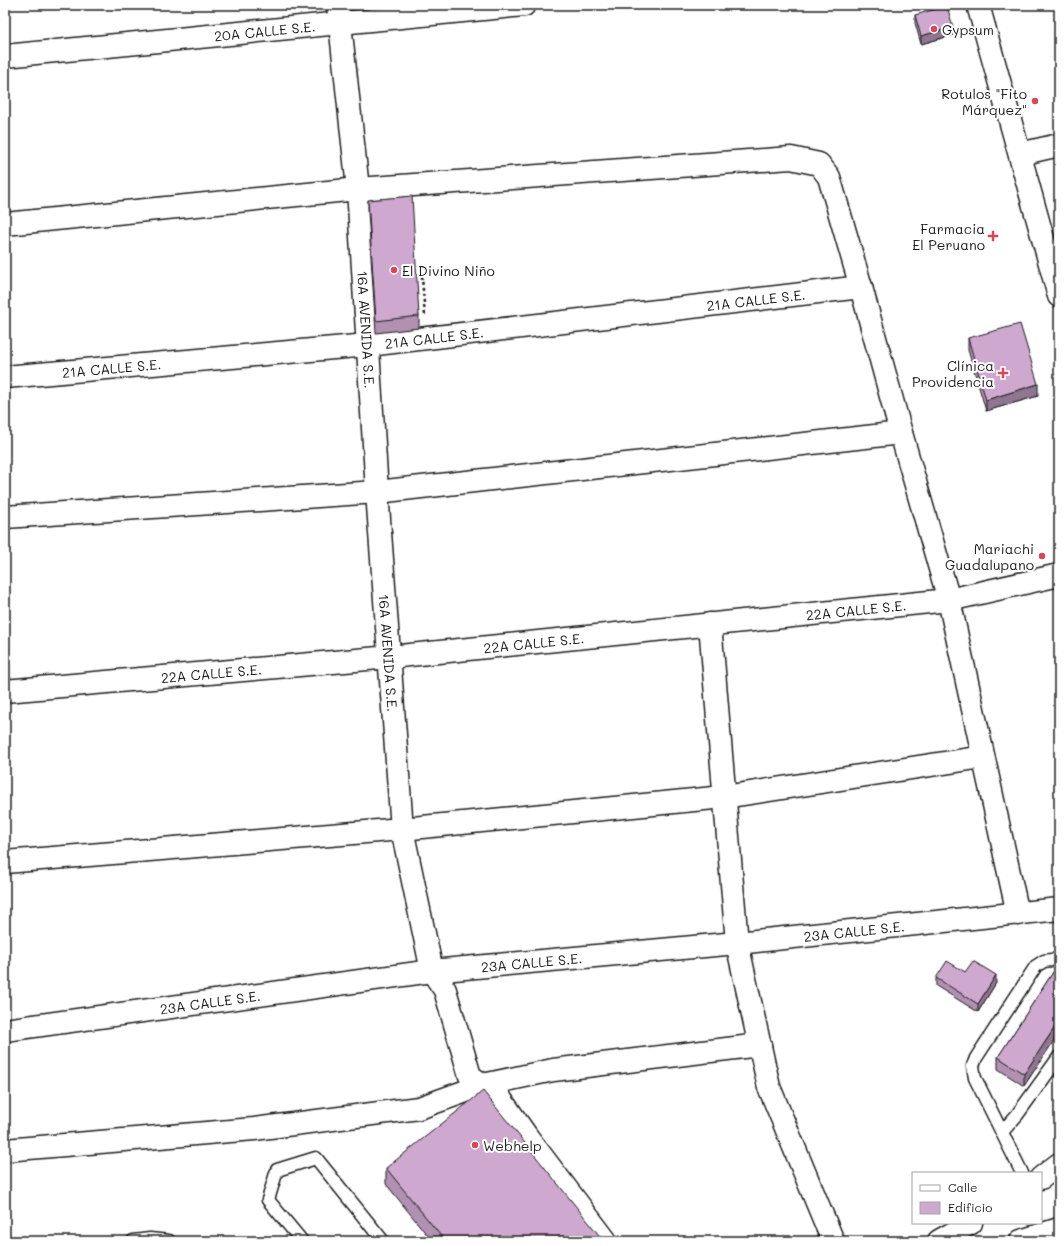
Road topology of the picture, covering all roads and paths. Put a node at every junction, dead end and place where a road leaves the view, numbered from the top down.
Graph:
1 (524, 5) edge
2 (978, 5) edge
3 (339, 14) edge
4 (5, 56) edge
5 (1059, 145) edge
6 (1020, 154) junction
7 (358, 189) junction
8 (5, 224) edge
9 (421, 264) dead end
10 (861, 287) junction
11 (1059, 296) edge
12 (427, 338) junction
13 (368, 345) junction
14 (5, 377) edge
15 (900, 433) junction
16 (377, 492) junction
17 (5, 517) edge
18 (1059, 575) edge
19 (948, 600) junction
20 (710, 624) junction
21 (390, 657) junction
22 (5, 691) edge
23 (983, 757) junction
24 (724, 797) junction
25 (402, 829) junction
26 (5, 862) edge
27 (1059, 909) edge
28 (1018, 914) junction
29 (737, 943) junction
30 (1059, 959) edge
31 (432, 971) junction
32 (5, 1030) edge
33 (760, 1045) junction
34 (1059, 1057) edge
35 (483, 1085) junction
36 (1002, 1132) junction
37 (5, 1150) edge
38 (1059, 1164) edge
39 (1022, 1172) edge
40 (1042, 1177) edge
41 (969, 1224) edge
42 (1059, 1229) edge
43 (133, 1241) edge
44 (169, 1241) edge
45 (302, 1241) edge
46 (383, 1241) edge
47 (606, 1241) edge
48 (833, 1241) edge
49 (939, 1241) edge
50 (1021, 1241) edge

1 - 3 street, 20A CALLE S.E.
2 - 6 street
3 - 4 street, 20A CALLE S.E.
3 - 7 street, 16A AVENIDA S.E.
5 - 6 street
6 - 11 street
7 - 8 street
7 - 10 street
7 - 13 street, 16A AVENIDA S.E.
9 - 12 path
10 - 12 street, 21A CALLE S.E.
10 - 15 street
12 - 13 street, 21A CALLE S.E.
13 - 14 street, 21A CALLE S.E.
13 - 16 street, 16A AVENIDA S.E.
15 - 16 street
15 - 19 street
16 - 17 street
16 - 21 street, 16A AVENIDA S.E.
18 - 19 street, 22A CALLE S.E.
19 - 20 street, 22A CALLE S.E.
19 - 23 street
20 - 21 street, 22A CALLE S.E.
20 - 24 street
21 - 22 street, 22A CALLE S.E.
21 - 25 street, 16A AVENIDA S.E.
23 - 24 street
23 - 28 street
24 - 25 street
24 - 29 street
25 - 26 street
25 - 31 street, 16A AVENIDA S.E.
27 - 28 street, 23A CALLE S.E.
28 - 29 street, 23A CALLE S.E.
29 - 31 street, 23A CALLE S.E.
29 - 33 street
30 - 36 lane
31 - 32 street, 23A CALLE S.E.
31 - 35 street, 16A AVENIDA S.E.
33 - 35 street
33 - 48 street
34 - 36 lane
35 - 37 street
35 - 47 street, 16A AVENIDA S.E.
36 - 39 lane
38 - 40 street
41 - 49 street
42 - 50 street
43 - 44 lane
45 - 46 lane

